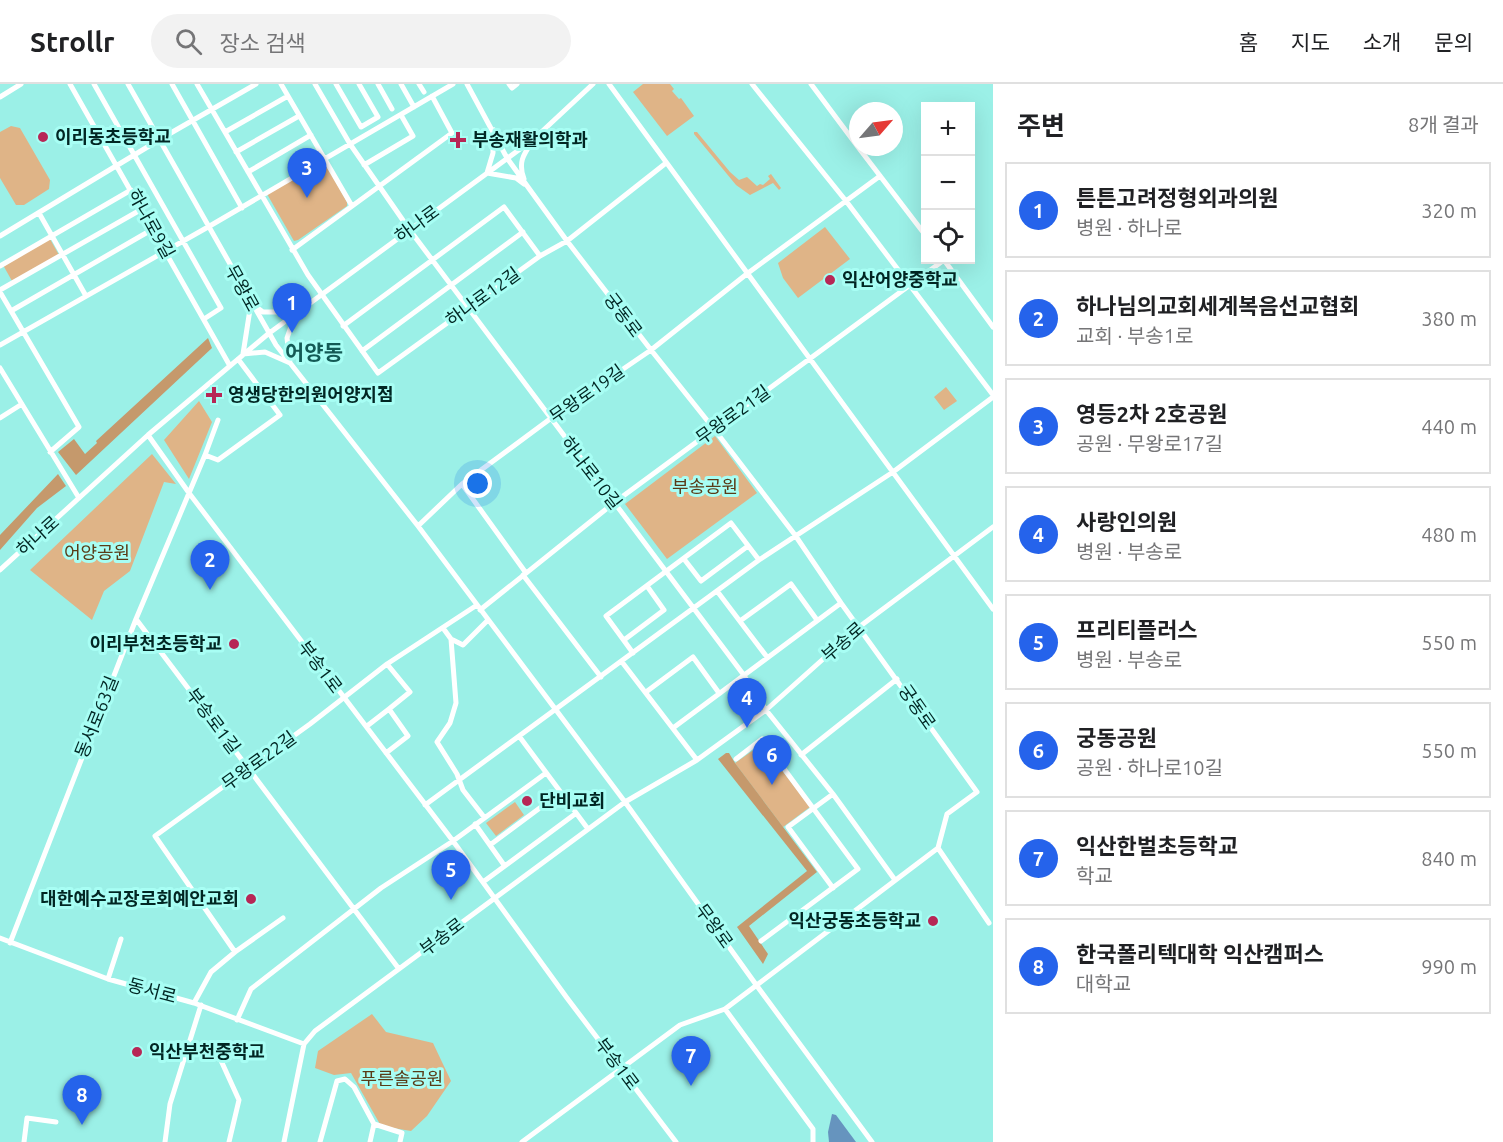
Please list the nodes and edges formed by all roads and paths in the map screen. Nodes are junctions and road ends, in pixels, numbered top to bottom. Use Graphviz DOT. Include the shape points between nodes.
graph roads {
  1 [pos="21,84"];
  2 [pos="70,84"];
  3 [pos="94,84"];
  4 [pos="128,84"];
  5 [pos="172,84"];
  6 [pos="197,84"];
  7 [pos="256,84"];
  8 [pos="281,84"];
  9 [pos="315,84"];
  10 [pos="336,84"];
  11 [pos="359,84"];
  12 [pos="378,84"];
  13 [pos="401,84"];
  14 [pos="419,84"];
  15 [pos="453,84"];
  16 [pos="467,84"];
  17 [pos="509,84"];
  18 [pos="517,84"];
  19 [pos="593,84"];
  20 [pos="609,84"];
  21 [pos="752,84"];
  22 [pos="812,84"];
  23 [pos="423,92"];
  24 [pos="288,96"];
  25 [pos="432,96"];
  26 [pos="0,97"];
  27 [pos="414,107"];
  28 [pos="212,109"];
  29 [pos="392,109"];
  30 [pos="400,115"];
  31 [pos="299,116"];
  32 [pos="192,120"];
  33 [pos="488,123"];
  34 [pos="225,132"];
  35 [pos="311,135"];
  36 [pos="849,135"];
  37 [pos="535,138"];
  38 [pos="160,140"];
  39 [pos="350,144"];
  40 [pos="236,152"];
  41 [pos="134,154"];
  42 [pos="865,156"];
  43 [pos="507,158"];
  44 [pos="324,159"];
  45 [pos="666,163"];
  46 [pos="117,165"];
  47 [pos="364,165"];
  48 [pos="248,172"];
  49 [pos="487,173"];
  50 [pos="880,176"];
  51 [pos="380,186"];
  52 [pos="527,186"];
  53 [pos="131,190"];
  54 [pos="262,196"];
  55 [pos="846,201"];
  56 [pos="352,206"];
  57 [pos="242,207"];
  58 [pos="142,210"];
  59 [pos="39,213"];
  60 [pos="208,227"];
  61 [pos="153,229"];
  62 [pos="409,229"];
  63 [pos="921,229"];
  64 [pos="523,232"];
  65 [pos="51,235"];
  66 [pos="0,236"];
  67 [pos="184,241"];
  68 [pos="567,241"];
  69 [pos="292,250"];
  70 [pos="166,251"];
  71 [pos="63,255"];
  72 [pos="540,256"];
  73 [pos="432,260"];
  74 [pos="938,264"];
  75 [pos="947,264"];
  76 [pos="0,266"];
  77 [pos="748,273"];
  78 [pos="74,275"];
  79 [pos="451,285"];
  80 [pos="909,285"];
  81 [pos="0,291"];
  82 [pos="320,294"];
  83 [pos="86,296"];
  84 [pos="251,303"];
  85 [pos="468,309"];
  86 [pos="11,310"];
  87 [pos="296,312"];
  88 [pos="204,319"];
  89 [pos="343,326"];
  90 [pos="993,327"];
  91 [pos="23,331"];
  92 [pos="268,334"];
  93 [pos="0,345"];
  94 [pos="651,350"];
  95 [pos="362,351"];
  96 [pos="243,354"];
  97 [pos="811,358"];
  98 [pos="238,359"];
  99 [pos="290,363"];
  100 [pos="231,366"];
  101 [pos="0,368"];
  102 [pos="993,396"];
  103 [pos="22,404"];
  104 [pos="0,417"];
  105 [pos="550,419"];
  106 [pos="218,420"];
  107 [pos="714,429"];
  108 [pos="148,435"];
  109 [pos="50,452"];
  110 [pos="205,455"];
  111 [pos="893,472"];
  112 [pos="462,484"];
  113 [pos="189,493"];
  114 [pos="79,498"];
  115 [pos="615,502"];
  116 [pos="418,526"];
  117 [pos="993,527"];
  118 [pos="795,535"];
  119 [pos="748,546"];
  120 [pos="954,556"];
  121 [pos="684,559"];
  122 [pos="759,560"];
  123 [pos="0,570"];
  124 [pos="666,572"];
  125 [pos="524,574"];
  126 [pos="647,586"];
  127 [pos="717,591"];
  128 [pos="841,603"];
  129 [pos="479,608"];
  130 [pos="694,609"];
  131 [pos="993,609"];
  132 [pos="135,619"];
  133 [pos="488,620"];
  134 [pos="817,620"];
  135 [pos="740,621"];
  136 [pos="859,627"];
  137 [pos="443,628"];
  138 [pos="451,639"];
  139 [pos="624,640"];
  140 [pos="633,653"];
  141 [pos="767,657"];
  142 [pos="622,662"];
  143 [pos="387,664"];
  144 [pos="743,675"];
  145 [pos="600,677"];
  146 [pos="897,679"];
  147 [pos="646,692"];
  148 [pos="719,693"];
  149 [pos="343,698"];
  150 [pos="389,709"];
  151 [pos="555,709"];
  152 [pos="766,710"];
  153 [pos="367,726"];
  154 [pos="673,728"];
  155 [pos="519,736"];
  156 [pos="386,753"];
  157 [pos="801,755"];
  158 [pos="736,759"];
  159 [pos="697,760"];
  160 [pos="249,769"];
  161 [pos="546,773"];
  162 [pos="459,780"];
  163 [pos="560,793"];
  164 [pos="833,794"];
  165 [pos="625,802"];
  166 [pos="425,805"];
  167 [pos="813,808"];
  168 [pos="575,814"];
  169 [pos="484,817"];
  170 [pos="475,824"];
  171 [pos="588,829"];
  172 [pos="453,841"];
  173 [pos="490,844"];
  174 [pos="938,848"];
  175 [pos="504,865"];
  176 [pos="895,880"];
  177 [pos="483,882"];
  178 [pos="832,888"];
  179 [pos="495,899"];
  180 [pos="353,910"];
  181 [pos="283,918"];
  182 [pos="989,923"];
  183 [pos="0,938"];
  184 [pos="121,939"];
  185 [pos="761,941"];
  186 [pos="10,943"];
  187 [pos="235,952"];
  188 [pos="399,969"];
  189 [pos="108,979"];
  190 [pos="757,986"];
  191 [pos="194,1002"];
  192 [pos="201,1005"];
  193 [pos="725,1009"];
  194 [pos="237,1020"];
  195 [pos="188,1044"];
  196 [pos="304,1044"];
  197 [pos="621,1070"];
  198 [pos="56,1122"];
  199 [pos="375,1124"];
  200 [pos="24,1142"];
  201 [pos="165,1142"];
  202 [pos="229,1142"];
  203 [pos="284,1142"];
  204 [pos="320,1142"];
  205 [pos="370,1142"];
  206 [pos="400,1142"];
  207 [pos="522,1142"];
  208 [pos="676,1142"];
  209 [pos="813,1142"];
  210 [pos="872,1142"];
  1 -- 26 [label="street"];
  2 -- 46 [label="street, 하나로9길"];
  3 -- 41 [label="street"];
  4 -- 38 [label="street, 무왕로"];
  5 -- 32 [label="street"];
  6 -- 28 [label="street, 하나로12길"];
  7 -- 28 [label="street"];
  8 -- 24 [label="street"];
  9 -- 39 [label="street, 하나로10길"];
  10 -- 11 [label="street" via="361,127 378,117"];
  12 -- 29 [label="street"];
  13 -- 27 [label="street"];
  14 -- 23 [label="street"];
  15 -- 25 [label="street"];
  16 -- 33 [label="street, 궁동로"];
  17 -- 18 [label="street" via="512,88"];
  19 -- 37 [label="street, 하나로"];
  20 -- 45 [label="street"];
  21 -- 55 [label="street"];
  22 -- 36 [label="street"];
  24 -- 31 [label="street"];
  24 -- 34 [label="street"];
  25 -- 27 [label="street"];
  25 -- 51 [label="street" via="452,133"];
  27 -- 30 [label="street"];
  28 -- 32 [label="street"];
  28 -- 34 [label="street, 하나로12길"];
  30 -- 39 [label="street"];
  30 -- 47 [label="street" via="413,136"];
  31 -- 35 [label="street"];
  31 -- 40 [label="street"];
  32 -- 38 [label="street"];
  32 -- 57 [label="street"];
  33 -- 37 [label="street" via="499,135"];
  33 -- 43 [label="street, 궁동로"];
  33 -- 49 [label="street" via="494,139"];
  34 -- 40 [label="street, 하나로12길"];
  35 -- 44 [label="street"];
  35 -- 48 [label="street"];
  37 -- 43 [label="street, 하나로"];
  37 -- 52 [label="street" via="522,156 520,169"];
  38 -- 41 [label="street"];
  38 -- 60 [label="street, 무왕로"];
  39 -- 44 [label="street"];
  39 -- 47 [label="street, 하나로10길"];
  40 -- 48 [label="street, 하나로12길"];
  41 -- 46 [label="street"];
  41 -- 67 [label="street"];
  42 -- 50 [label="street"];
  43 -- 49 [label="street, 하나로"];
  43 -- 52 [label="street, 궁동로"];
  44 -- 54 [label="street"];
  44 -- 56 [label="street"];
  45 -- 68 [label="street, 하나로12길"];
  45 -- 77 [label="street"];
  46 -- 53 [label="street, 하나로9길"];
  46 -- 59 [label="street"];
  47 -- 51 [label="street, 하나로10길"];
  48 -- 54 [label="street, 하나로12길"];
  49 -- 52 [label="street" via="516,178"];
  49 -- 62 [label="street, 하나로"];
  50 -- 55 [label="street, 무왕로19길"];
  50 -- 63 [label="street"];
  51 -- 56 [label="street"];
  51 -- 62 [label="street, 하나로10길"];
  52 -- 68 [label="street, 궁동로"];
  53 -- 58 [label="street, 하나로9길"];
  53 -- 65 [label="street"];
  54 -- 57 [label="street"];
  54 -- 69 [label="street, 하나로12길"];
  55 -- 77 [label="street, 무왕로19길"];
  55 -- 80 [label="street"];
  56 -- 69 [label="street"];
  57 -- 60 [label="street"];
  58 -- 61 [label="street, 하나로9길"];
  58 -- 71 [label="street"];
  59 -- 65 [label="street"];
  59 -- 66 [label="street"];
  60 -- 67 [label="street"];
  60 -- 84 [label="street, 무왕로"];
  61 -- 70 [label="street, 하나로9길"];
  61 -- 78 [label="street"];
  62 -- 73 [label="street, 하나로10길"];
  62 -- 82 [label="street, 하나로"];
  64 -- 72 [label="street"];
  64 -- 73 [label="street" via="504,207"];
  64 -- 79 [label="street"];
  65 -- 71 [label="street"];
  65 -- 76 [label="street"];
  67 -- 70 [label="street"];
  67 -- 88 [label="street" via="221,308"];
  68 -- 72 [label="street, 하나로12길"];
  68 -- 94 [label="street, 궁동로"];
  69 -- 82 [label="street, 하나로12길"];
  70 -- 83 [label="street"];
  70 -- 88 [label="street, 하나로9길"];
  71 -- 78 [label="street"];
  71 -- 81 [label="street"];
  72 -- 85 [label="street, 하나로12길"];
  73 -- 79 [label="street, 하나로10길"];
  73 -- 89 [label="street"];
  74 -- 80 [label="street, 무왕로21길"];
  75 -- 90 [label="street"];
  77 -- 94 [label="street, 무왕로19길"];
  77 -- 97 [label="street"];
  78 -- 83 [label="street"];
  78 -- 86 [label="street"];
  79 -- 85 [label="street, 하나로10길"];
  79 -- 95 [label="street"];
  80 -- 97 [label="street, 무왕로21길"];
  80 -- 102 [label="street"];
  81 -- 86 [label="street"];
  82 -- 87 [label="street, 하나로"];
  82 -- 89 [label="street, 하나로12길"];
  83 -- 91 [label="street"];
  84 -- 87 [label="street" via="263,312"];
  84 -- 92 [label="street, 무왕로"];
  84 -- 96 [label="street"];
  85 -- 95 [label="street, 하나로12길" via="378,374"];
  85 -- 105 [label="street, 하나로10길"];
  86 -- 91 [label="street"];
  87 -- 92 [label="street, 하나로"];
  87 -- 99 [label="street" via="286,338"];
  88 -- 100 [label="street, 하나로9길"];
  89 -- 95 [label="street, 하나로12길"];
  91 -- 93 [label="street"];
  91 -- 109 [label="street" via="79,427"];
  92 -- 96 [label="street, 하나로"];
  92 -- 99 [label="street, 무왕로"];
  94 -- 105 [label="street, 무왕로19길"];
  94 -- 107 [label="street, 궁동로"];
  96 -- 98 [label="street, 하나로"];
  96 -- 99 [label="street" via="265,352"];
  97 -- 107 [label="street, 무왕로21길"];
  97 -- 111 [label="street"];
  98 -- 100 [label="street, 하나로"];
  98 -- 110 [label="street" via="280,415 218,460"];
  99 -- 116 [label="street, 무왕로"];
  100 -- 108 [label="street, 하나로"];
  101 -- 103 [label="street"];
  102 -- 111 [label="street"];
  103 -- 104 [label="street"];
  103 -- 109 [label="street"];
  105 -- 112 [label="street, 무왕로19길"];
  105 -- 115 [label="street, 하나로10길"];
  106 -- 110 [label="street"];
  107 -- 115 [label="street, 무왕로21길"];
  107 -- 118 [label="street, 궁동로"];
  108 -- 113 [label="street, 부송1로"];
  108 -- 114 [label="street, 하나로"];
  109 -- 114 [label="street"];
  110 -- 113 [label="street"];
  111 -- 118 [label="street"];
  111 -- 120 [label="street"];
  112 -- 116 [label="street, 무왕로19길"];
  112 -- 125 [label="street"];
  113 -- 132 [label="street, 동서로63길"];
  113 -- 149 [label="street, 부송1로"];
  114 -- 123 [label="street, 하나로"];
  115 -- 124 [label="street, 하나로10길"];
  115 -- 125 [label="street, 무왕로21길"];
  116 -- 129 [label="street, 무왕로"];
  117 -- 120 [label="street, 부송로"];
  118 -- 122 [label="street"];
  118 -- 128 [label="street, 궁동로"];
  119 -- 121 [label="street" via="701,581"];
  119 -- 121 [label="street" via="731,523"];
  119 -- 122 [label="street"];
  120 -- 131 [label="street"];
  120 -- 136 [label="street, 부송로"];
  121 -- 124 [label="street"];
  122 -- 127 [label="street"];
  124 -- 126 [label="street"];
  124 -- 130 [label="street, 하나로10길"];
  125 -- 129 [label="street, 무왕로21길"];
  125 -- 145 [label="street"];
  126 -- 139 [label="street" via="664,610"];
  126 -- 139 [label="street" via="606,616"];
  127 -- 130 [label="street"];
  127 -- 135 [label="street"];
  128 -- 134 [label="street"];
  128 -- 136 [label="street, 궁동로"];
  129 -- 133 [label="street, 무왕로"];
  129 -- 137 [label="street, 무왕로22길"];
  130 -- 140 [label="street"];
  130 -- 144 [label="street, 하나로10길"];
  132 -- 160 [label="street, 부송로1길"];
  132 -- 186 [label="street, 동서로63길"];
  133 -- 138 [label="street" via="463,645"];
  133 -- 151 [label="street, 무왕로"];
  134 -- 135 [label="street" via="791,584"];
  134 -- 141 [label="street"];
  135 -- 141 [label="street"];
  136 -- 146 [label="street, 궁동로"];
  136 -- 152 [label="street, 부송로"];
  137 -- 138 [label="street"];
  137 -- 143 [label="street, 무왕로22길"];
  138 -- 162 [label="street" via="456,703 450,723 437,742"];
  139 -- 140 [label="street"];
  140 -- 142 [label="street"];
  141 -- 144 [label="street"];
  142 -- 145 [label="street"];
  142 -- 147 [label="street"];
  143 -- 149 [label="street, 무왕로22길"];
  143 -- 150 [label="street" via="410,692"];
  144 -- 148 [label="street"];
  144 -- 152 [label="street, 하나로10길"];
  145 -- 151 [label="street"];
  146 -- 157 [label="street"];
  146 -- 174 [label="street, 궁동로" via="977,792 947,814"];
  147 -- 148 [label="street" via="693,657"];
  147 -- 154 [label="street"];
  148 -- 154 [label="street"];
  149 -- 153 [label="street, 부송1로"];
  149 -- 160 [label="street, 무왕로22길"];
  150 -- 153 [label="street"];
  150 -- 156 [label="street" via="408,736"];
  151 -- 155 [label="street"];
  151 -- 165 [label="street, 무왕로"];
  152 -- 157 [label="street, 하나로10길"];
  152 -- 159 [label="street, 부송로"];
  153 -- 156 [label="street, 부송1로"];
  154 -- 159 [label="street"];
  155 -- 161 [label="street"];
  155 -- 162 [label="street"];
  156 -- 166 [label="street, 부송1로"];
  157 -- 164 [label="street, 하나로10길"];
  158 -- 167 [label="street" via="762,740"];
  159 -- 165 [label="street, 부송로"];
  160 -- 180 [label="street, 부송로1길"];
  160 -- 187 [label="street, 무왕로22길" via="155,836"];
  161 -- 163 [label="street"];
  161 -- 169 [label="street"];
  162 -- 166 [label="street"];
  162 -- 169 [label="street"];
  163 -- 168 [label="street"];
  163 -- 173 [label="street"];
  164 -- 167 [label="street"];
  164 -- 176 [label="street, 하나로10길"];
  165 -- 171 [label="street, 부송로"];
  165 -- 190 [label="street, 무왕로"];
  166 -- 172 [label="street, 부송1로"];
  167 -- 178 [label="street" via="788,827"];
  167 -- 178 [label="street" via="858,869"];
  168 -- 171 [label="street"];
  168 -- 175 [label="street"];
  169 -- 170 [label="street"];
  170 -- 172 [label="street"];
  170 -- 173 [label="street"];
  171 -- 179 [label="street, 부송로"];
  172 -- 177 [label="street, 부송1로"];
  172 -- 180 [label="street"];
  173 -- 175 [label="street"];
  174 -- 176 [label="street"];
  174 -- 182 [label="street"];
  175 -- 177 [label="street"];
  176 -- 190 [label="street"];
  177 -- 179 [label="street, 부송1로"];
  178 -- 185 [label="street"];
  179 -- 188 [label="street, 부송로"];
  179 -- 197 [label="street, 부송1로"];
  180 -- 188 [label="street, 부송로1길"];
  180 -- 194 [label="street" via="250,989"];
  181 -- 187 [label="street"];
  183 -- 186 [label="street, 동서로"];
  184 -- 189 [label="street"];
  186 -- 189 [label="street, 동서로"];
  187 -- 191 [label="street" via="211,972"];
  188 -- 196 [label="street, 부송로" via="315,1031"];
  189 -- 191 [label="street, 동서로"];
  190 -- 193 [label="street"];
  190 -- 210 [label="street, 무왕로"];
  191 -- 192 [label="street, 동서로"];
  192 -- 194 [label="street, 동서로"];
  192 -- 195 [label="street"];
  193 -- 197 [label="street" via="680,1025"];
  193 -- 209 [label="street" via="813,1129"];
  194 -- 196 [label="street, 동서로"];
  195 -- 201 [label="street" via="170,1104"];
  195 -- 202 [label="street" via="218,1054 239,1100"];
  196 -- 203 [label="street"];
  197 -- 207 [label="street"];
  197 -- 208 [label="street, 부송1로"];
  198 -- 200 [label="street" via="27,1118"];
  199 -- 204 [label="street" via="354,1087 345,1079 337,1081"];
  199 -- 205 [label="street"];
  199 -- 206 [label="street" via="402,1133"];
}
